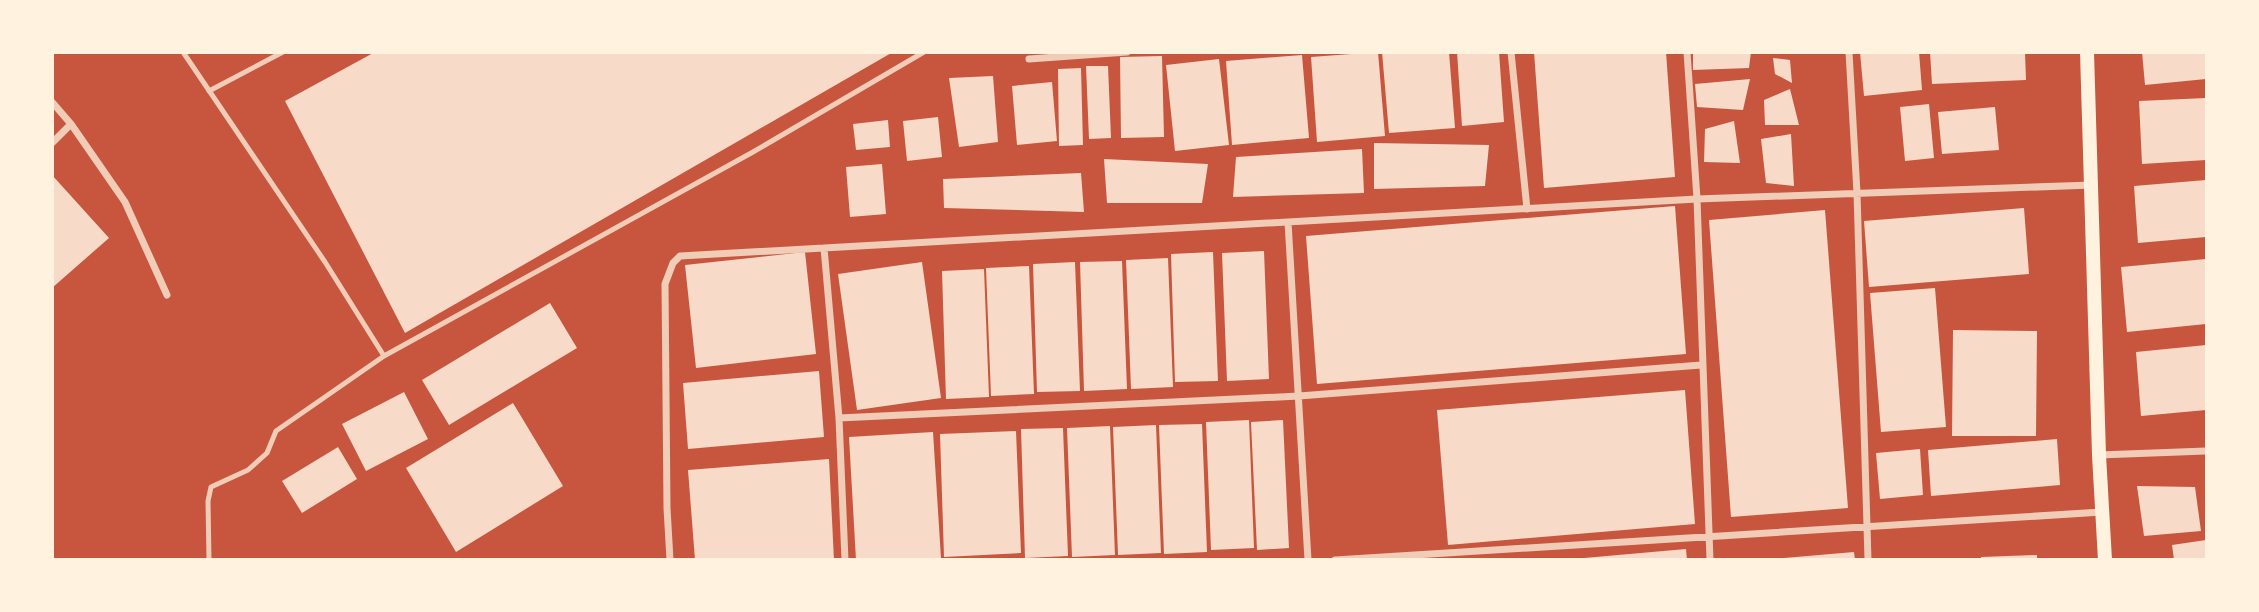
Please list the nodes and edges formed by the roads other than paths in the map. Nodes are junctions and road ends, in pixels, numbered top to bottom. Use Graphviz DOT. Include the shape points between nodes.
graph roads {
  1 [pos="183,52"];
  2 [pos="283,52"];
  3 [pos="924,52"];
  4 [pos="1127,52"];
  5 [pos="1511,52"];
  6 [pos="1687,52"];
  7 [pos="1849,52"];
  8 [pos="2087,52"];
  9 [pos="1029,59"];
  10 [pos="209,91"];
  11 [pos="54,107"];
  12 [pos="71,124"];
  13 [pos="52,143"];
  14 [pos="2092,185"];
  15 [pos="1857,193"];
  16 [pos="1696,199"];
  17 [pos="1527,209"];
  18 [pos="1288,222"];
  19 [pos="824,248"];
  20 [pos="167,295"];
  21 [pos="384,356"];
  22 [pos="1701,365"];
  23 [pos="1299,396"];
  24 [pos="839,418"];
  25 [pos="2207,451"];
  26 [pos="2099,455"];
  27 [pos="2102,512"];
  28 [pos="1865,526"];
  29 [pos="1709,535"];
  30 [pos="209,559"];
  31 [pos="670,559"];
  32 [pos="845,559"];
  33 [pos="1308,559"];
  34 [pos="1335,559"];
  35 [pos="1710,559"];
  36 [pos="1868,559"];
  37 [pos="2105,559"];
  1 -- 10 [label="lane"];
  2 -- 10 [label="lane"];
  3 -- 21 [label="lane"];
  4 -- 9 [label="street"];
  5 -- 17 [label="street"];
  6 -- 16 [label="street"];
  7 -- 15 [label="street"];
  8 -- 14 [label="main road"];
  10 -- 21 [label="lane"];
  11 -- 12 [label="street"];
  12 -- 13 [label="street"];
  12 -- 20 [label="street" via="125,202"];
  14 -- 15 [label="street"];
  14 -- 26 [label="main road"];
  15 -- 16 [label="street"];
  15 -- 28 [label="street"];
  16 -- 17 [label="street"];
  16 -- 22 [label="street"];
  17 -- 18 [label="street"];
  18 -- 19 [label="street"];
  18 -- 23 [label="street"];
  19 -- 24 [label="street"];
  19 -- 31 [label="street" via="680,256 673,262 666,284"];
  21 -- 30 [label="lane" via="276,430 267,453 248,470 211,487"];
  22 -- 23 [label="street"];
  22 -- 29 [label="street"];
  23 -- 24 [label="street"];
  23 -- 33 [label="street"];
  24 -- 32 [label="street"];
  25 -- 26 [label="street"];
  26 -- 27 [label="main road"];
  27 -- 28 [label="street"];
  27 -- 37 [label="main road"];
  28 -- 29 [label="street"];
  28 -- 36 [label="street"];
  29 -- 34 [label="street"];
  29 -- 35 [label="street"];
}
